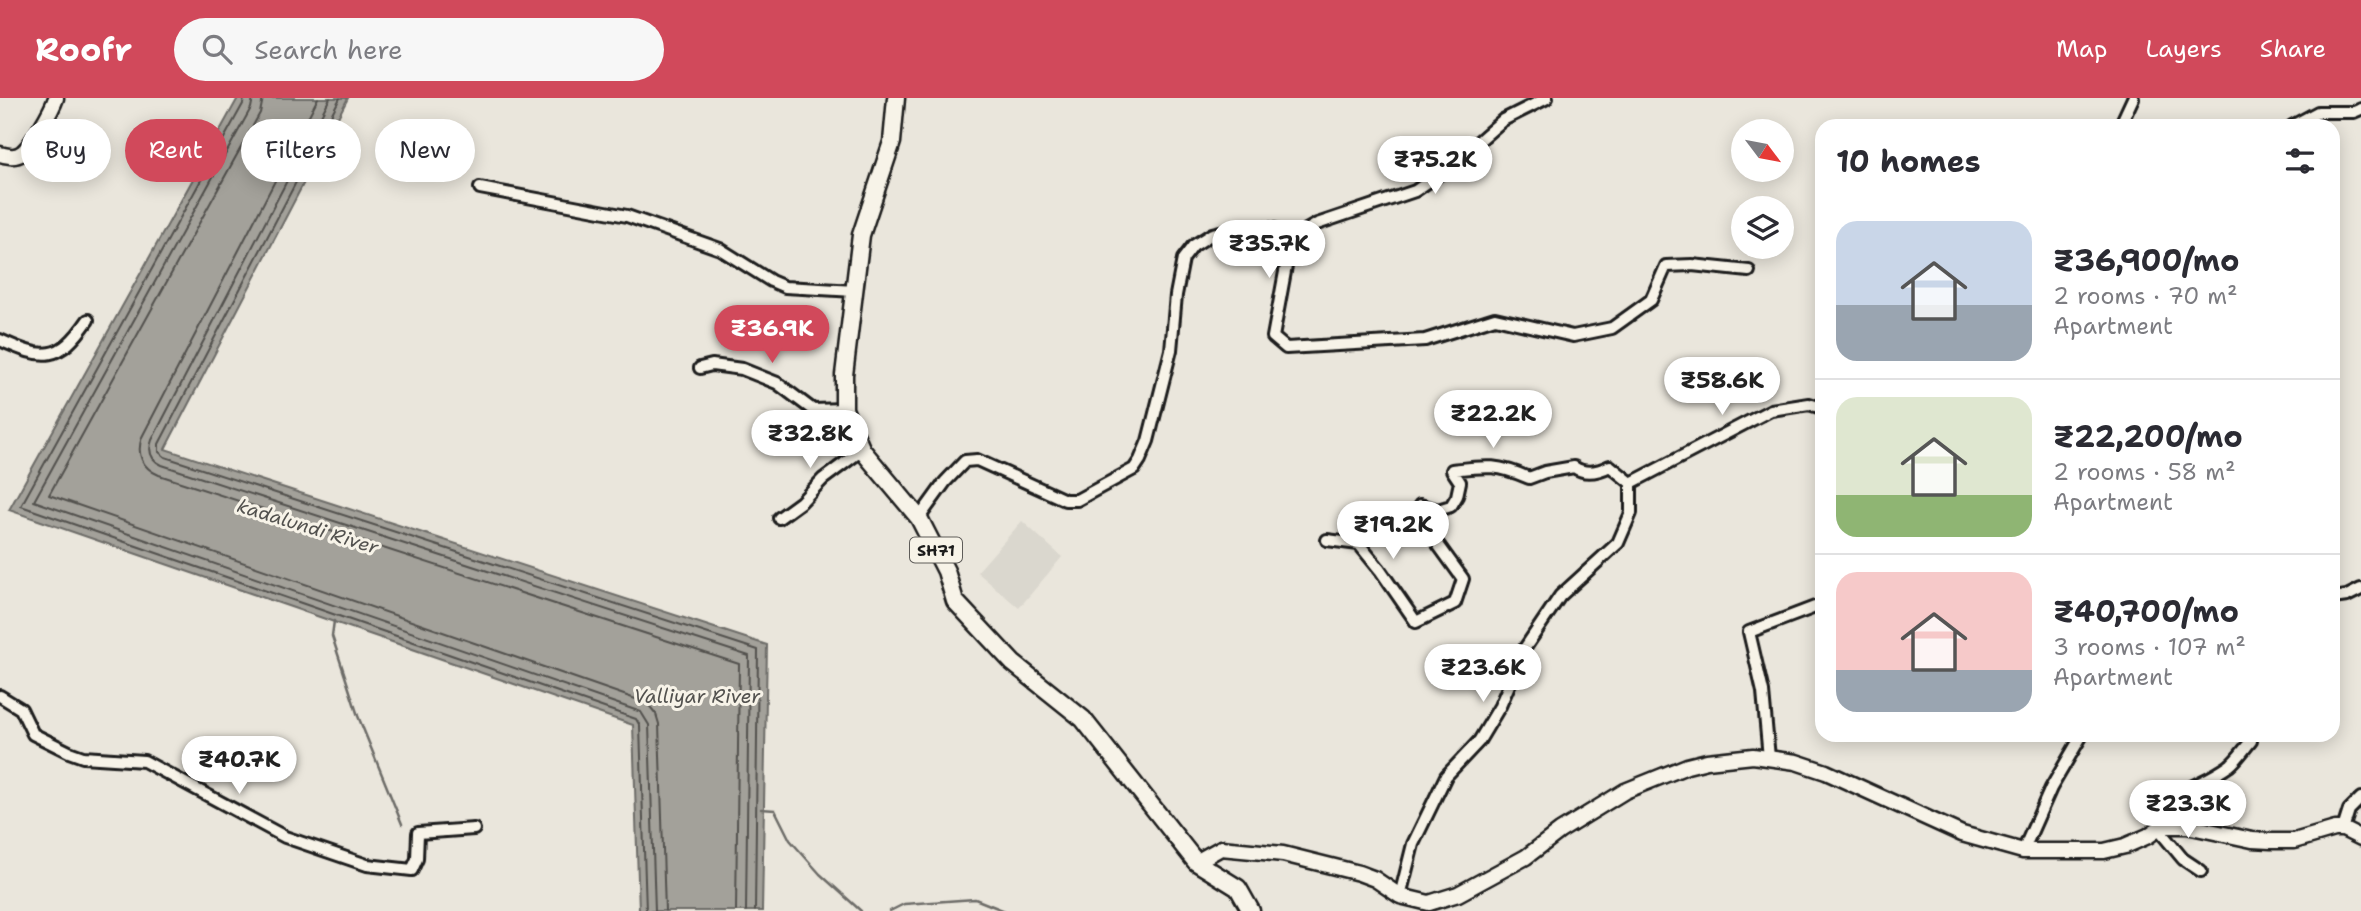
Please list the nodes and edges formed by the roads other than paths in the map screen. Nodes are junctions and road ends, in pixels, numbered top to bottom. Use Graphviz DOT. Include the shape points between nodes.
graph roads {
  1 [pos="56,98"];
  2 [pos="896,98"];
  3 [pos="1547,98"];
  4 [pos="2133,98"];
  5 [pos="2361,109"];
  6 [pos="2123,119"];
  7 [pos="2305,119"];
  8 [pos="0,154"];
  9 [pos="480,188"];
  10 [pos="1291,239"];
  11 [pos="1749,271"];
  12 [pos="855,291"];
  13 [pos="88,320"];
  14 [pos="0,340"];
  15 [pos="700,368"];
  16 [pos="1815,406"];
  17 [pos="844,409"];
  18 [pos="862,450"];
  19 [pos="1631,483"];
  20 [pos="779,518"];
  21 [pos="919,518"];
  22 [pos="1326,540"];
  23 [pos="2361,589"];
  24 [pos="2340,597"];
  25 [pos="1815,607"];
  26 [pos="0,696"];
  27 [pos="2078,742"];
  28 [pos="2250,742"];
  29 [pos="1769,758"];
  30 [pos="2361,798"];
  31 [pos="2160,828"];
  32 [pos="474,829"];
  33 [pos="2343,829"];
  34 [pos="2361,838"];
  35 [pos="2023,850"];
  36 [pos="1196,862"];
  37 [pos="2200,871"];
  38 [pos="1400,896"];
  39 [pos="1251,911"];
  1 -- 8 [label="main road" via="51,113 22,153"];
  2 -- 12 [label="main road, SH71" via="892,142 861,235"];
  3 -- 10 [label="street" via="1503,120 1415,191 1317,224"];
  4 -- 6 [label="street"];
  5 -- 7 [label="street" via="2318,112"];
  9 -- 12 [label="street" via="627,216 720,249 785,287"];
  10 -- 11 [label="street" via="1273,337 1286,348 1424,340 1495,318 1573,336 1612,328 1639,310 1651,300 1666,266"];
  10 -- 21 [label="street" via="1274,229 1245,226 1212,233 1182,259 1171,351 1148,442 1134,469 1077,500 1065,500 989,464 965,461"];
  12 -- 17 [label="main road, SH71"];
  13 -- 14 [label="street" via="61,350 43,355"];
  15 -- 17 [label="street" via="742,369 777,383 813,410"];
  16 -- 19 [label="street" via="1771,410"];
  17 -- 18 [label="main road, SH71"];
  18 -- 20 [label="street"];
  18 -- 21 [label="main road, SH71"];
  19 -- 22 [label="street" via="1610,466 1600,472 1581,472 1574,467 1529,478 1492,466 1452,470 1460,482 1451,506 1438,510 1420,505 1416,513 1463,579 1455,603 1416,622 1359,544"];
  19 -- 38 [label="street" via="1631,513 1618,543 1560,596 1525,648 1479,741 1446,776 1413,844"];
  21 -- 36 [label="main road, SH71" via="946,571 955,601 1013,663 1083,719"];
  23 -- 24 [label="street"];
  25 -- 29 [label="street" via="1749,632 1760,678"];
  26 -- 32 [label="street" via="21,709 33,734 45,741 83,757 144,761 285,837 367,864 412,870 418,833"];
  27 -- 35 [label="street"];
  28 -- 31 [label="street" via="2231,765 2182,792"];
  29 -- 35 [label="main road" via="1826,772 1962,834"];
  29 -- 38 [label="main road" via="1735,757 1688,766 1625,791 1526,857 1458,894 1429,903"];
  30 -- 33 [label="street" via="2349,810"];
  31 -- 33 [label="main road" via="2187,826 2271,841 2294,841"];
  31 -- 35 [label="main road" via="2104,852"];
  31 -- 37 [label="street" via="2183,859"];
  33 -- 34 [label="main road"];
  36 -- 38 [label="main road" via="1221,848 1275,852 1375,879"];
  36 -- 39 [label="main road, SH71" via="1238,888"];
}
